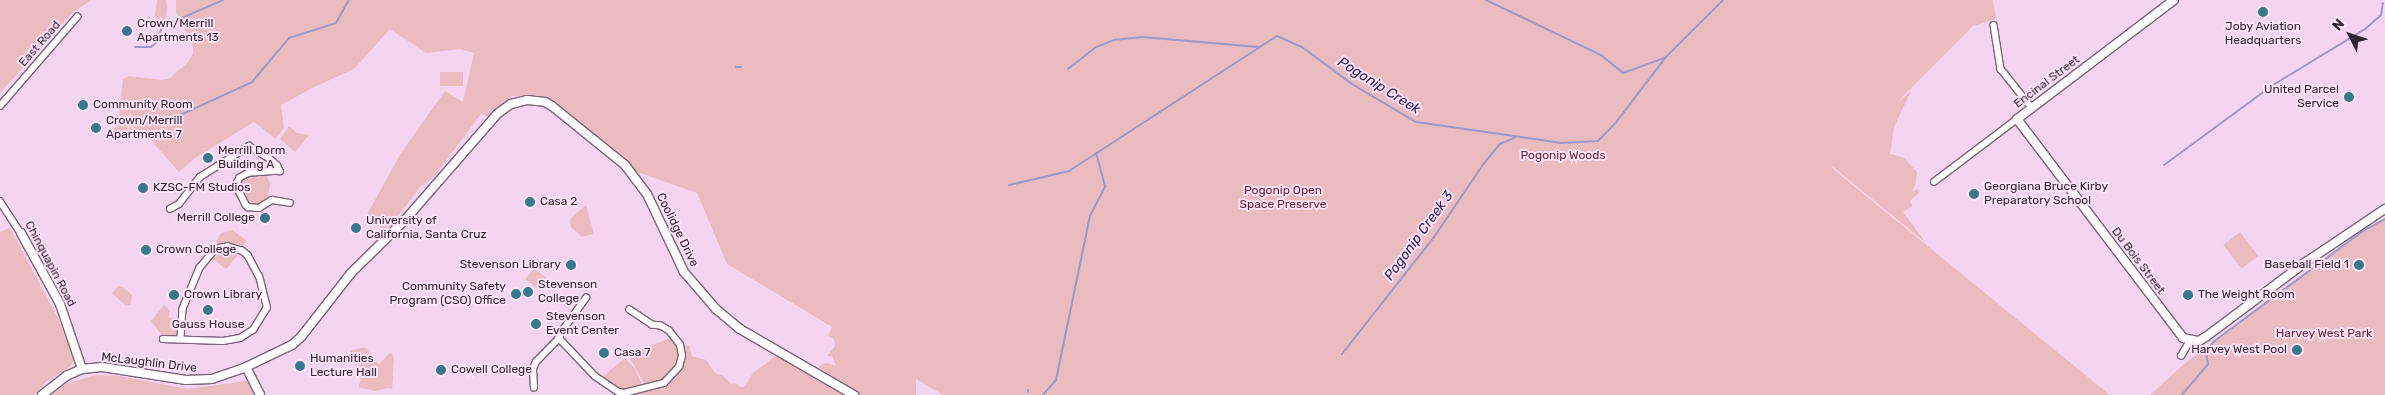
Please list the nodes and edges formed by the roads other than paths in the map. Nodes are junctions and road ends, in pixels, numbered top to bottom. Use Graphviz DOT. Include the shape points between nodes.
graph roads {
  1 [pos="2174,0"];
  2 [pos="77,17"];
  3 [pos="1994,25"];
  4 [pos="536,100"];
  5 [pos="0,106"];
  6 [pos="2032,108"];
  7 [pos="2017,119"];
  8 [pos="1934,182"];
  9 [pos="0,201"];
  10 [pos="290,203"];
  11 [pos="170,209"];
  12 [pos="2385,209"];
  13 [pos="22,233"];
  14 [pos="586,298"];
  15 [pos="630,310"];
  16 [pos="559,338"];
  17 [pos="163,339"];
  18 [pos="181,339"];
  19 [pos="2190,341"];
  20 [pos="2181,356"];
  21 [pos="246,368"];
  22 [pos="82,369"];
  23 [pos="534,388"];
  24 [pos="42,395"];
  25 [pos="260,395"];
  26 [pos="854,395"];
  1 -- 6 [label="street, Encinal Street"];
  2 -- 5 [label="street, East Road"];
  3 -- 6 [label="street" via="2000,69"];
  4 -- 21 [label="street, McLaughlin Drive" via="518,101 504,108 405,220 341,284 301,337 284,350"];
  4 -- 26 [label="street, Coolidge Drive" via="559,111 625,164 647,194 684,272 716,310 740,329"];
  6 -- 7 [label="street, Encinal Street"];
  7 -- 8 [label="street, Encinal Street"];
  7 -- 19 [label="street, Du Bois Street" via="2178,332"];
  9 -- 13 [label="street, Chinquapin Road"];
  10 -- 11 [label="street" via="272,200 259,208 248,208 238,189 238,180 244,175 280,172 277,165 253,146 246,147 200,177 179,204"];
  12 -- 19 [label="street" via="2306,262 2207,336 2199,341"];
  13 -- 22 [label="street, Chinquapin Road" via="60,304"];
  14 -- 16 [label="street"];
  15 -- 16 [label="street" via="652,325 669,331 680,345 679,367 664,383 619,392 595,376"];
  16 -- 23 [label="street" via="533,366"];
  17 -- 18 [label="street"];
  18 -- 18 [label="street" via="183,309 200,268 216,250 228,247 242,251 260,277 266,302 267,308 257,325 240,338 222,342"];
  19 -- 20 [label="street"];
  21 -- 22 [label="street, McLaughlin Drive" via="195,381 114,368"];
  21 -- 25 [label="street"];
  22 -- 24 [label="street, McLaughlin Drive" via="56,382"];
}
